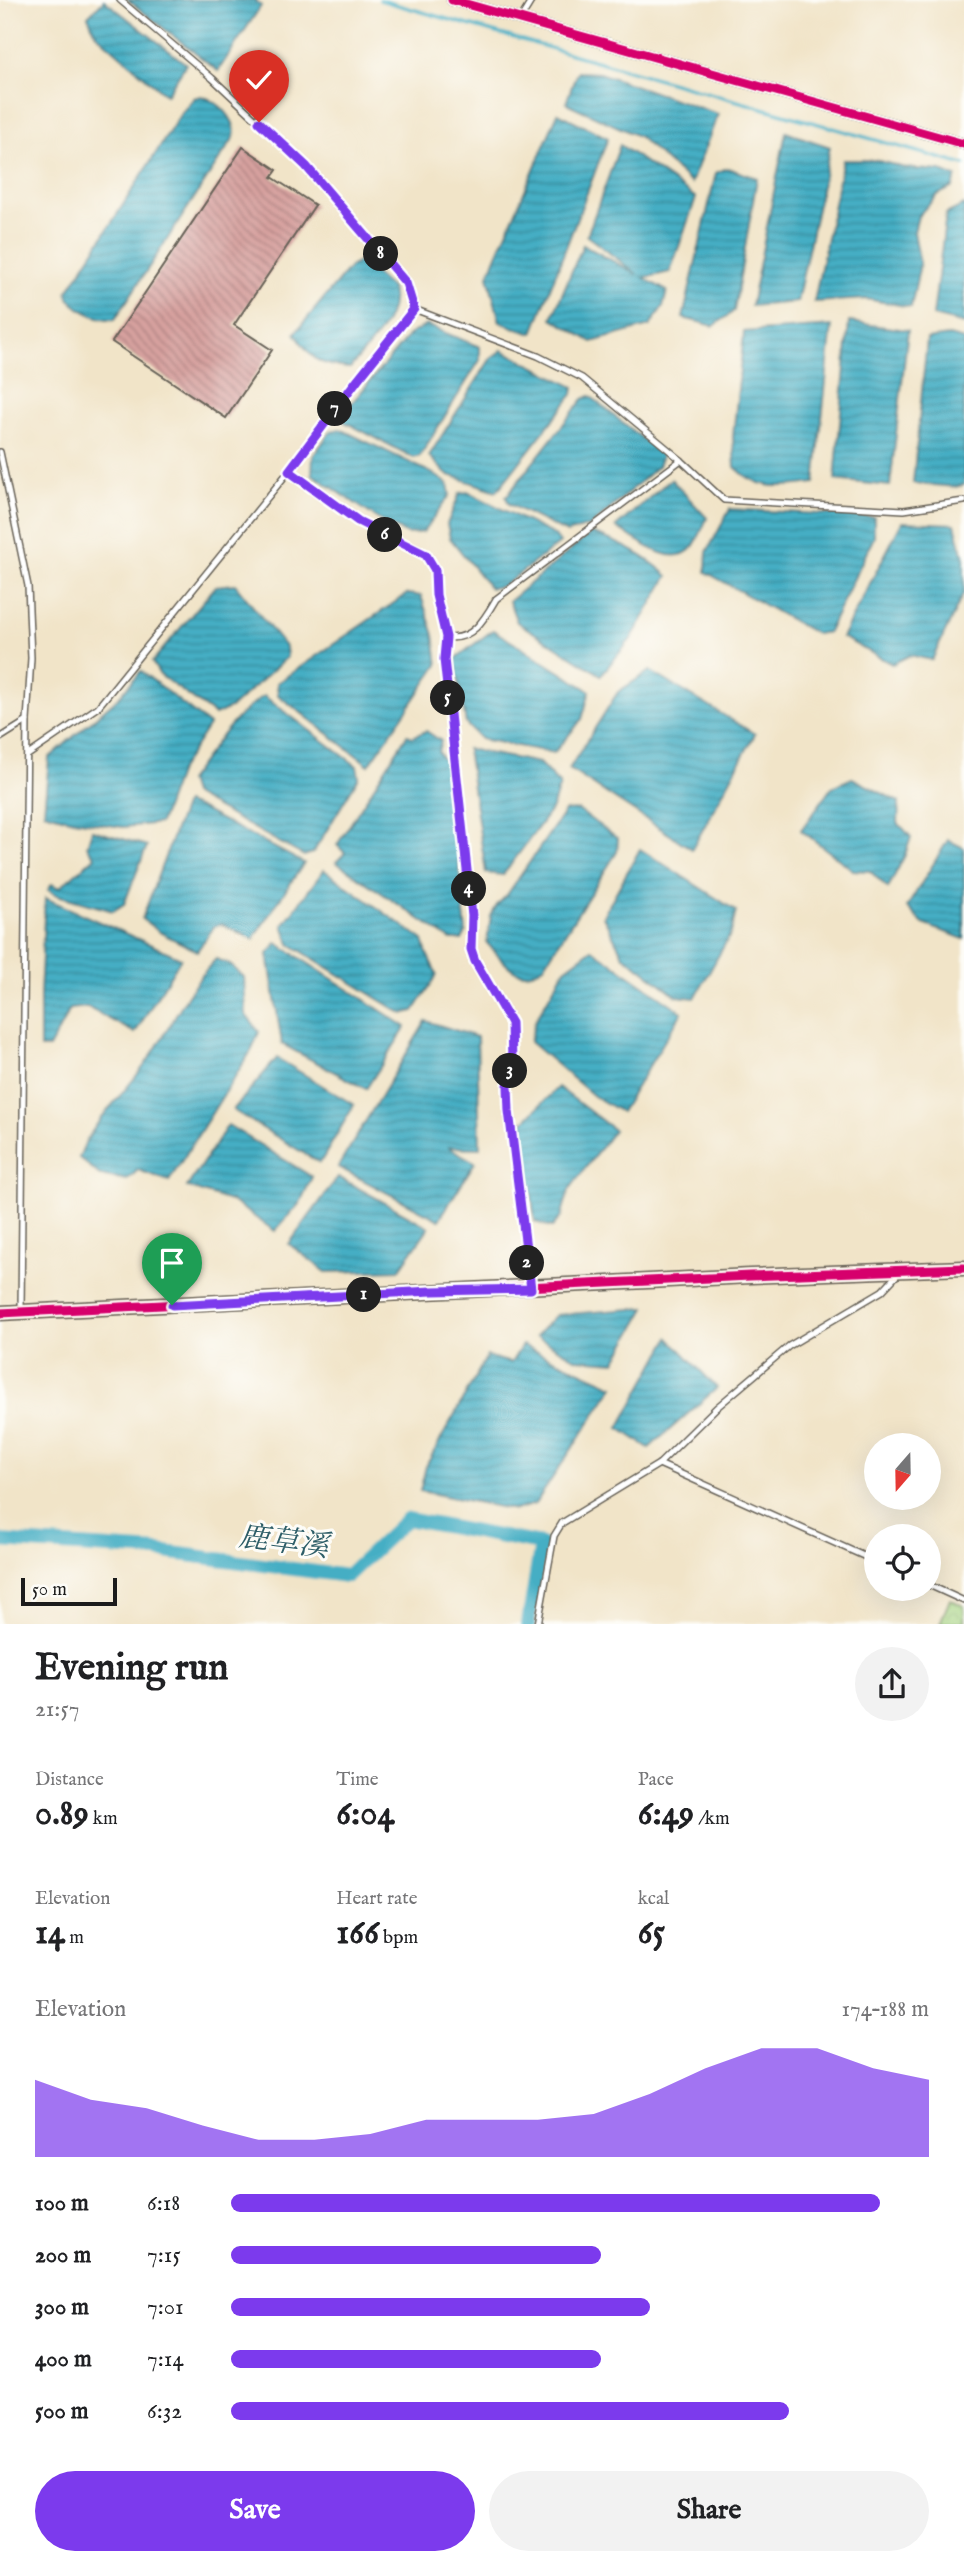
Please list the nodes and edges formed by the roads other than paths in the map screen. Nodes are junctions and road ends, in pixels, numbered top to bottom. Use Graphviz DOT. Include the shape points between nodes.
graph roads {
  1 [pos="121,0"];
  2 [pos="452,0"];
  3 [pos="532,0"];
  4 [pos="520,20"];
  5 [pos="964,144"];
  6 [pos="414,309"];
  7 [pos="0,452"];
  8 [pos="681,460"];
  9 [pos="2,470"];
  10 [pos="289,471"];
  11 [pos="964,501"];
  12 [pos="446,637"];
  13 [pos="27,721"];
  14 [pos="0,738"];
  15 [pos="28,755"];
  16 [pos="964,1268"];
  17 [pos="902,1269"];
  18 [pos="531,1289"];
  19 [pos="0,1313"];
  20 [pos="21,1313"];
  21 [pos="659,1464"];
  22 [pos="864,1556"];
  23 [pos="941,1590"];
  24 [pos="964,1601"];
  25 [pos="538,1623"];
  1 -- 6 [label="lane" via="306,166 406,283"];
  2 -- 4 [label="street"];
  3 -- 4 [label="lane"];
  4 -- 5 [label="street"];
  6 -- 8 [label="lane" via="538,356 582,378"];
  6 -- 10 [label="lane"];
  7 -- 9 [label="lane"];
  8 -- 11 [label="lane" via="724,500 904,510"];
  8 -- 12 [label="lane" via="496,599 482,622 464,637"];
  9 -- 13 [label="lane" via="28,586"];
  10 -- 12 [label="lane" via="358,521 426,555 435,570"];
  10 -- 15 [label="lane" via="98,707"];
  12 -- 18 [label="lane" via="444,659 472,916 471,949 511,1023 509,1111"];
  13 -- 14 [label="lane"];
  13 -- 15 [label="lane"];
  15 -- 20 [label="lane"];
  16 -- 17 [label="street"];
  17 -- 18 [label="street"];
  17 -- 21 [label="lane" via="883,1291 789,1346"];
  18 -- 20 [label="street"];
  19 -- 20 [label="street"];
  21 -- 22 [label="lane"];
  21 -- 25 [label="lane" via="562,1522 554,1536"];
  23 -- 24 [label="lane"];
}
